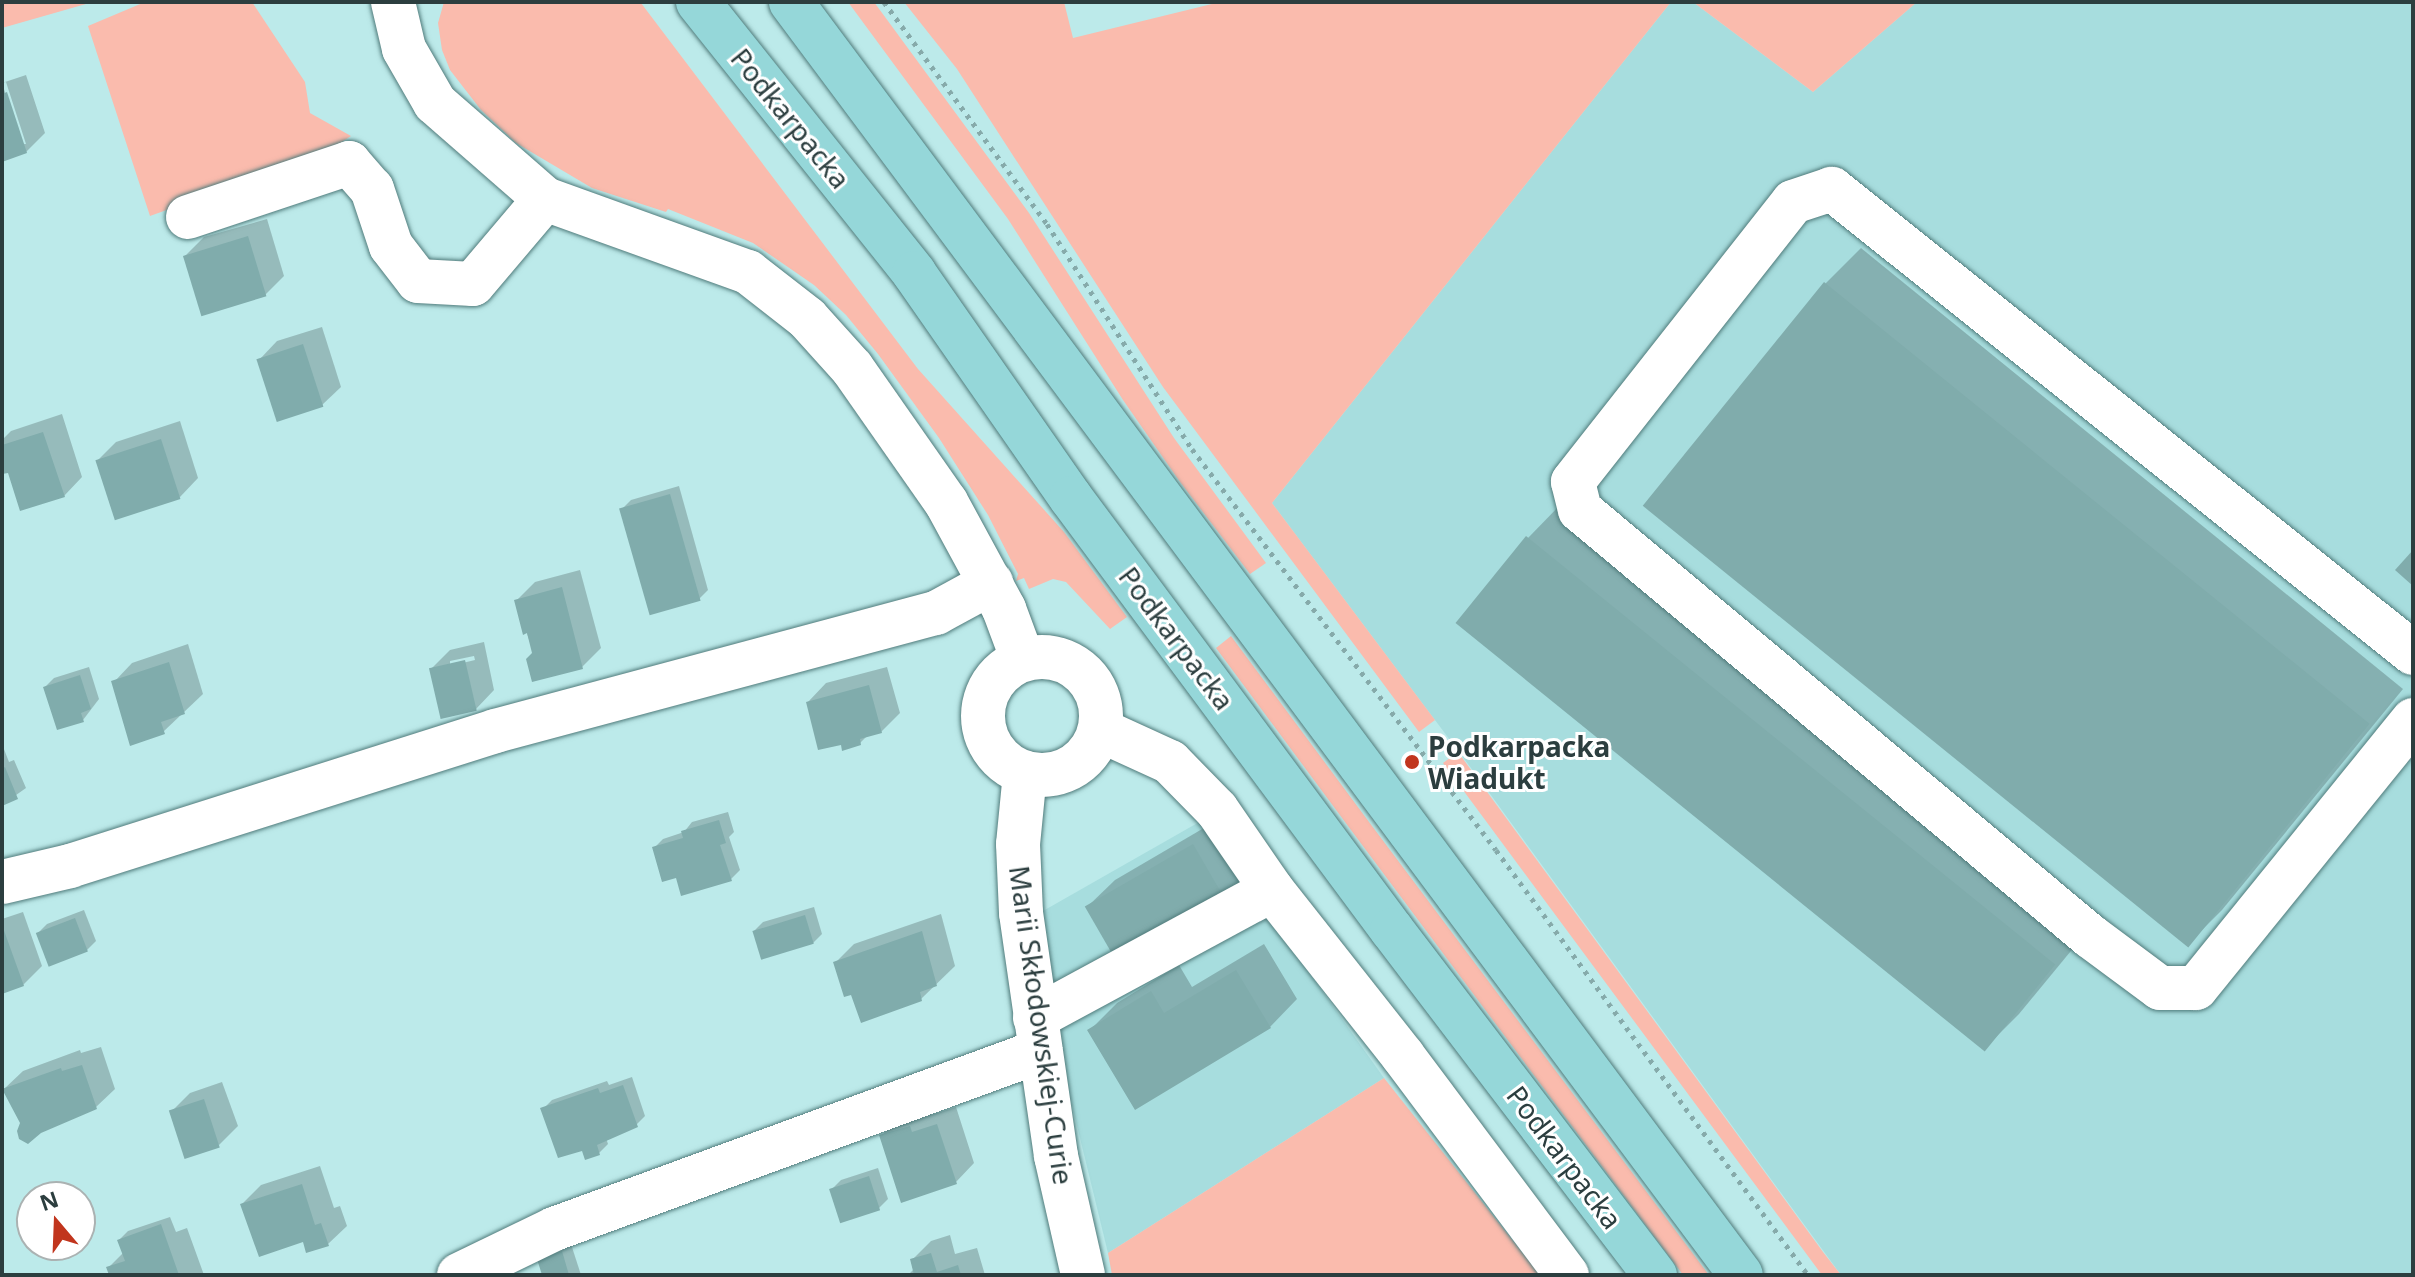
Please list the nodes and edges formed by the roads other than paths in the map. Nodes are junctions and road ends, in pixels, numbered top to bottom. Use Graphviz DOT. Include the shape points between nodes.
graph roads {
  1 [pos="393,2"];
  2 [pos="698,2"];
  3 [pos="795,5"];
  4 [pos="545,199"];
  5 [pos="188,217"];
  6 [pos="991,583"];
  7 [pos="2413,653"];
  8 [pos="1023,660"];
  9 [pos="2413,720"];
  10 [pos="1100,730"];
  11 [pos="1025,773"];
  12 [pos="2,882"];
  13 [pos="1272,890"];
  14 [pos="1038,1034"];
  15 [pos="459,1275"];
  16 [pos="1083,1275"];
  17 [pos="1567,1275"];
  18 [pos="1655,1275"];
  19 [pos="1741,1275"];
  1 -- 4 [label="street" via="404,49 435,103"];
  2 -- 18 [label="main road, Podkarpacka" via="914,273 1071,498"];
  3 -- 19 [label="main road"];
  4 -- 5 [label="street" via="473,284 418,281 391,246 372,189 349,163"];
  4 -- 6 [label="street" via="748,272 807,318 893,424 946,502"];
  6 -- 8 [label="street"];
  6 -- 12 [label="street" via="936,613 495,731 70,866"];
  7 -- 9 [label="street" via="1832,189 1793,202 1573,482 1580,510 2090,936 2160,988 2196,988"];
  8 -- 10 [label="street" via="1059,659 1088,679 1101,712"];
  8 -- 11 [label="street" via="993,682 982,717 994,752"];
  10 -- 11 [label="street" via="1092,748 1071,767 1044,776"];
  10 -- 13 [label="street" via="1170,762 1217,810"];
  11 -- 14 [label="street, Marii Skłodowskiej-Curie" via="1018,844 1021,913"];
  13 -- 14 [label="street"];
  13 -- 17 [label="street"];
  14 -- 15 [label="street" via="554,1229"];
  14 -- 16 [label="street, Marii Skłodowskiej-Curie" via="1056,1156"];
}
